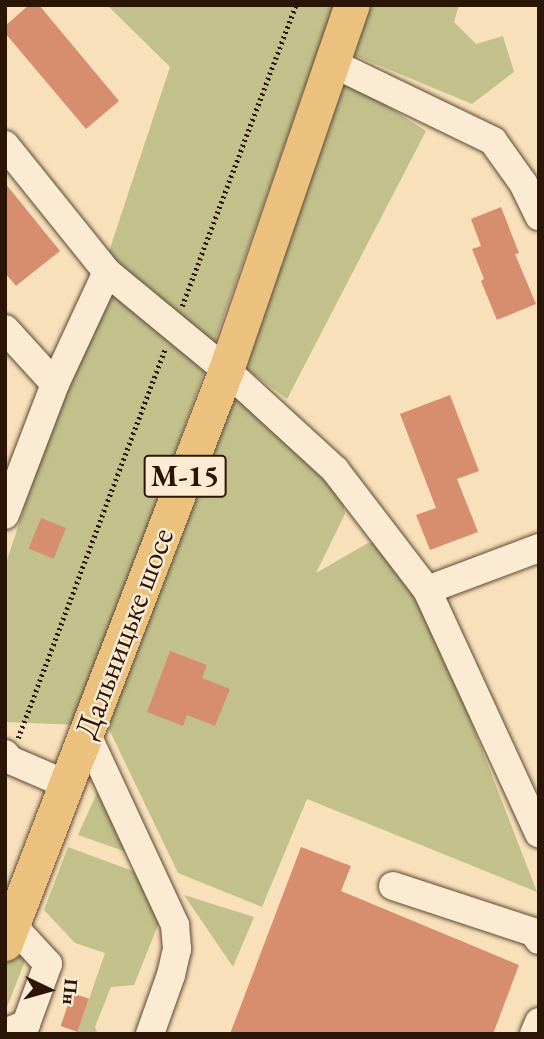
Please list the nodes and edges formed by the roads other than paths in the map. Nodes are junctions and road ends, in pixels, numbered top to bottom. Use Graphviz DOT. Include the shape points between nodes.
graph roads {
  1 [pos="352,5"];
  2 [pos="332,62"];
  3 [pos="5,145"];
  4 [pos="539,216"];
  5 [pos="107,272"];
  6 [pos="5,329"];
  7 [pos="226,370"];
  8 [pos="55,384"];
  9 [pos="5,515"];
  10 [pos="539,548"];
  11 [pos="427,590"];
  12 [pos="86,733"];
  13 [pos="7,758"];
  14 [pos="66,784"];
  15 [pos="539,834"];
  16 [pos="393,886"];
  17 [pos="9,934"];
  18 [pos="539,940"];
  19 [pos="539,1022"];
  20 [pos="5,1033"];
  21 [pos="150,1034"];
  22 [pos="534,1034"];
  1 -- 2 [label="main road, Дальницьке шосе / М-15"];
  2 -- 4 [label="street" via="493,141 523,183"];
  2 -- 7 [label="main road, Дальницьке шосе / М-15"];
  3 -- 5 [label="street"];
  5 -- 7 [label="street"];
  5 -- 8 [label="street"];
  6 -- 8 [label="street"];
  7 -- 11 [label="street" via="335,470"];
  7 -- 12 [label="main road, Дальницьке шосе / М-15"];
  8 -- 9 [label="street"];
  10 -- 11 [label="street"];
  11 -- 15 [label="street"];
  12 -- 14 [label="main road, Дальницьке шосе / М-15"];
  12 -- 21 [label="street" via="175,925 177,950"];
  13 -- 14 [label="street"];
  14 -- 17 [label="main road, Дальницьке шосе / М-15"];
  16 -- 18 [label="street" via="533,932"];
  17 -- 20 [label="street" via="48,964 26,1024"];
  19 -- 22 [label="street"];
}
